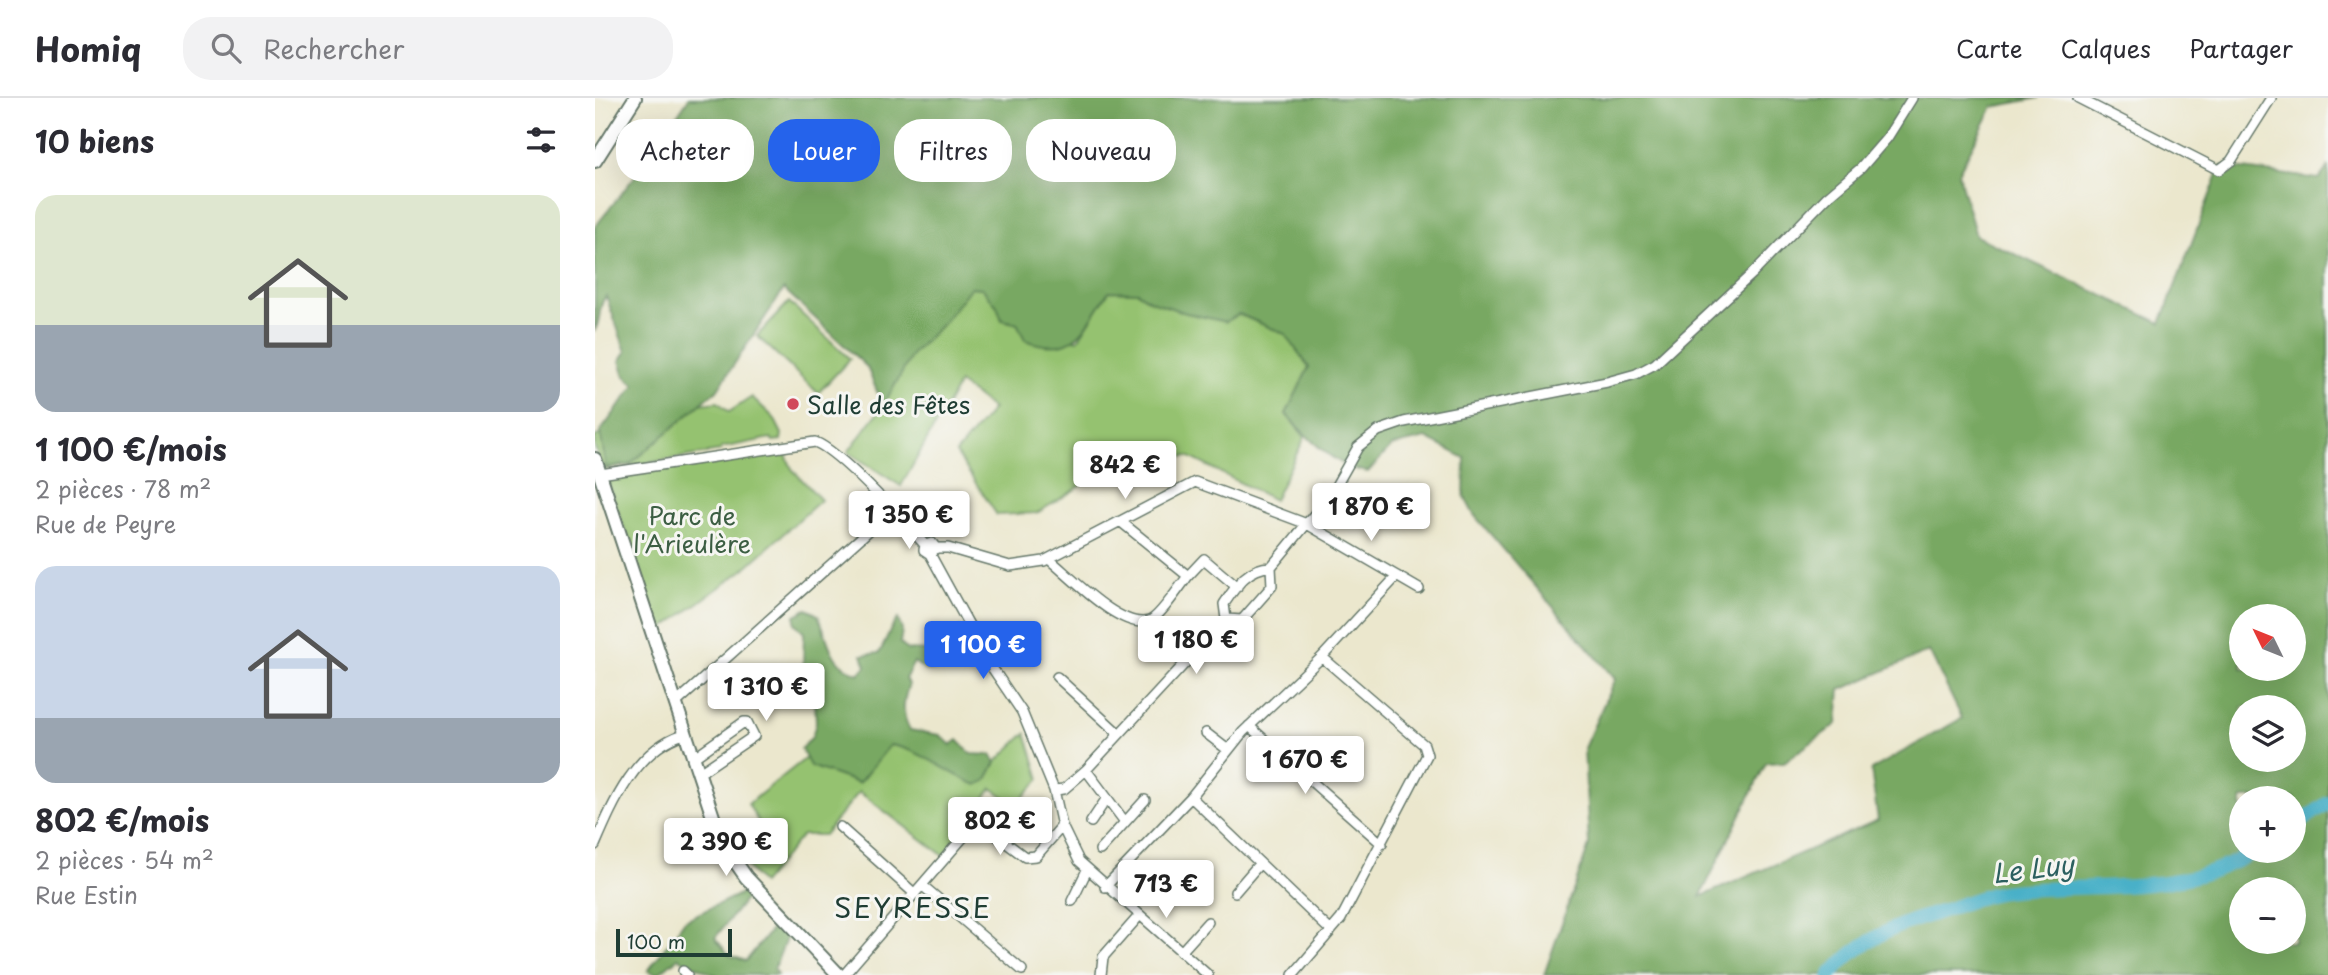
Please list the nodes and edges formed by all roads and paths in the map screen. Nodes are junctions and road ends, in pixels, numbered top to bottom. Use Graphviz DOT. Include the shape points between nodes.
graph roads {
  1 [pos="635,98"];
  2 [pos="1912,98"];
  3 [pos="2078,98"];
  4 [pos="2271,98"];
  5 [pos="595,161"];
  6 [pos="595,459"];
  7 [pos="600,474"];
  8 [pos="893,509"];
  9 [pos="1120,521"];
  10 [pos="1307,524"];
  11 [pos="933,551"];
  12 [pos="1050,560"];
  13 [pos="1271,567"];
  14 [pos="1188,576"];
  15 [pos="1397,576"];
  16 [pos="1237,587"];
  17 [pos="1419,589"];
  18 [pos="1227,619"];
  19 [pos="1322,657"];
  20 [pos="1057,677"];
  21 [pos="675,704"];
  22 [pos="1249,726"];
  23 [pos="1206,733"];
  24 [pos="684,734"];
  25 [pos="1119,734"];
  26 [pos="1228,750"];
  27 [pos="693,758"];
  28 [pos="1086,770"];
  29 [pos="698,774"];
  30 [pos="1054,790"];
  31 [pos="1191,797"];
  32 [pos="1107,798"];
  33 [pos="1145,800"];
  34 [pos="1091,822"];
  35 [pos="1125,822"];
  36 [pos="840,827"];
  37 [pos="1062,827"];
  38 [pos="1382,844"];
  39 [pos="595,845"];
  40 [pos="1100,850"];
  41 [pos="1260,863"];
  42 [pos="1087,870"];
  43 [pos="923,886"];
  44 [pos="1105,887"];
  45 [pos="1235,892"];
  46 [pos="915,894"];
  47 [pos="1072,901"];
  48 [pos="1139,916"];
  49 [pos="1208,922"];
  50 [pos="1331,931"];
  51 [pos="1181,952"];
  52 [pos="1022,970"];
  53 [pos="839,975"];
  54 [pos="844,975"];
  55 [pos="1101,975"];
  56 [pos="1207,975"];
  57 [pos="1293,975"];
  1 -- 5 [label="street"];
  2 -- 10 [label="street" via="1878,150 1655,364 1547,395 1378,431 1359,447"];
  3 -- 4 [label="street" via="2219,170 2231,161"];
  6 -- 7 [label="street"];
  7 -- 8 [label="street" via="815,442"];
  7 -- 21 [label="street"];
  8 -- 11 [label="street" via="925,545 924,550"];
  8 -- 21 [label="street"];
  9 -- 10 [label="street" via="1195,482"];
  9 -- 12 [label="street"];
  9 -- 14 [label="street"];
  10 -- 13 [label="street"];
  10 -- 15 [label="street"];
  11 -- 12 [label="street" via="949,548 1010,566"];
  11 -- 30 [label="street" via="993,669 1022,712"];
  12 -- 14 [label="street" via="1119,616 1145,621 1154,617"];
  13 -- 16 [label="street" via="1255,568"];
  13 -- 18 [label="street" via="1272,586 1242,620"];
  14 -- 16 [label="street" via="1205,559"];
  15 -- 17 [label="street"];
  15 -- 19 [label="street"];
  16 -- 18 [label="street" via="1224,604"];
  18 -- 25 [label="street"];
  19 -- 22 [label="street"];
  19 -- 38 [label="street" via="1427,749 1426,762"];
  20 -- 25 [label="street"];
  21 -- 24 [label="street"];
  22 -- 26 [label="street"];
  22 -- 38 [label="street"];
  23 -- 26 [label="street"];
  24 -- 27 [label="street"];
  24 -- 39 [label="street" via="662,744 618,793"];
  25 -- 28 [label="street"];
  26 -- 31 [label="street"];
  27 -- 29 [label="street"];
  27 -- 29 [label="street" via="744,722 753,730 754,736"];
  28 -- 30 [label="street" via="1064,789"];
  28 -- 32 [label="street"];
  29 -- 53 [label="street" via="727,853"];
  30 -- 37 [label="street"];
  31 -- 41 [label="street"];
  31 -- 44 [label="street"];
  32 -- 34 [label="street"];
  32 -- 35 [label="street"];
  33 -- 35 [label="street"];
  35 -- 40 [label="street"];
  36 -- 46 [label="street"];
  37 -- 42 [label="street"];
  37 -- 43 [label="street" via="1036,856 1025,857 985,827 971,827"];
  38 -- 50 [label="street"];
  41 -- 45 [label="street"];
  41 -- 50 [label="street"];
  42 -- 44 [label="street"];
  42 -- 47 [label="street"];
  43 -- 46 [label="street"];
  43 -- 52 [label="street"];
  44 -- 48 [label="street"];
  46 -- 54 [label="street"];
  48 -- 51 [label="street"];
  48 -- 55 [label="street" via="1103,957"];
  49 -- 51 [label="street"];
  50 -- 57 [label="street"];
  51 -- 56 [label="street"];
}
